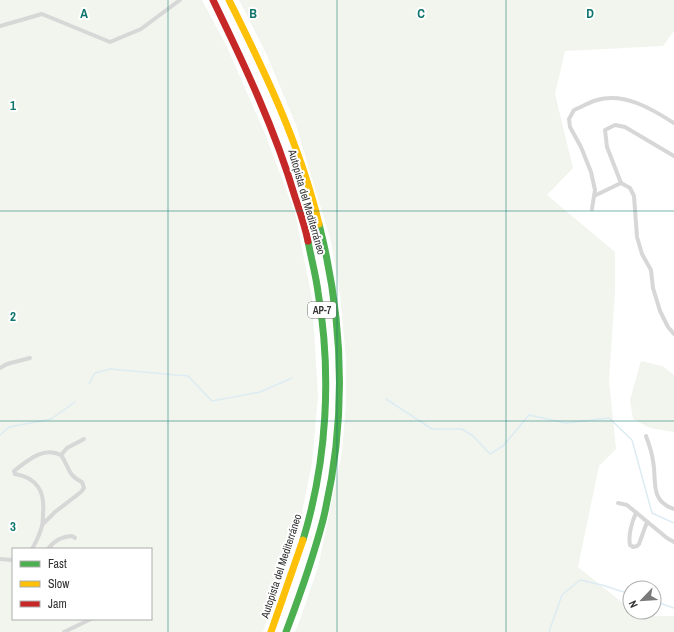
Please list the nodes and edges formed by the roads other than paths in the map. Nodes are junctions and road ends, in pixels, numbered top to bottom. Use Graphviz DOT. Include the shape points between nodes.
graph roads {
  1 [pos="180,0"];
  2 [pos="208,0"];
  3 [pos="213,0"];
  4 [pos="229,0"];
  5 [pos="234,0"];
  6 [pos="0,26"];
  7 [pos="269,84"];
  8 [pos="268,116"];
  9 [pos="674,122"];
  10 [pos="674,156"];
  11 [pos="621,182"];
  12 [pos="594,196"];
  13 [pos="592,209"];
  14 [pos="674,334"];
  15 [pos="30,358"];
  16 [pos="0,368"];
  17 [pos="646,436"];
  18 [pos="84,439"];
  19 [pos="61,455"];
  20 [pos="618,503"];
  21 [pos="674,509"];
  22 [pos="636,513"];
  23 [pos="43,514"];
  24 [pos="50,517"];
  25 [pos="647,522"];
  26 [pos="42,525"];
  27 [pos="75,538"];
  28 [pos="674,542"];
  29 [pos="32,548"];
  30 [pos="49,548"];
  31 [pos="0,559"];
  32 [pos="12,560"];
  33 [pos="89,620"];
  34 [pos="64,632"];
  35 [pos="271,632"];
  36 [pos="286,632"];
  1 -- 6 [label="street" via="141,29 110,42 42,14"];
  2 -- 8 [label="highway"];
  3 -- 8 [label="highway, Autopista del Mediterráneo / AP-7"];
  4 -- 7 [label="highway, Autopista del Mediterráneo / AP-7"];
  5 -- 7 [label="highway" via="264,62"];
  7 -- 36 [label="highway, Autopista del Mediterráneo / AP-7" via="306,177 320,228 336,313 340,369 337,431 323,519"];
  8 -- 35 [label="highway, Autopista del Mediterráneo / AP-7" via="289,173 309,242 320,295 326,365 324,428 317,481 301,546"];
  9 -- 12 [label="street" via="638,103 617,98 598,99 574,110 570,127 591,172"];
  10 -- 11 [label="street" via="625,127 615,125 605,130 607,147"];
  11 -- 12 [label="street"];
  11 -- 14 [label="street" via="630,188 634,196 637,236 642,254 651,270 660,311"];
  12 -- 13 [label="street"];
  15 -- 16 [label="street"];
  17 -- 21 [label="street" via="653,460 656,493 662,503"];
  18 -- 19 [label="street" via="66,448"];
  19 -- 23 [label="street" via="51,452 38,455 14,471 15,474 30,479 40,488 44,505"];
  19 -- 24 [label="street" via="68,470 74,478 82,482 84,488"];
  20 -- 22 [label="street" via="626,505"];
  22 -- 25 [label="street"];
  22 -- 25 [label="street" via="629,541 633,547 639,544"];
  23 -- 24 [label="street" via="48,512"];
  23 -- 26 [label="street"];
  24 -- 26 [label="street"];
  25 -- 28 [label="street"];
  26 -- 29 [label="street"];
  27 -- 30 [label="street" via="61,538"];
  31 -- 32 [label="street"];
  33 -- 34 [label="street"];
}
